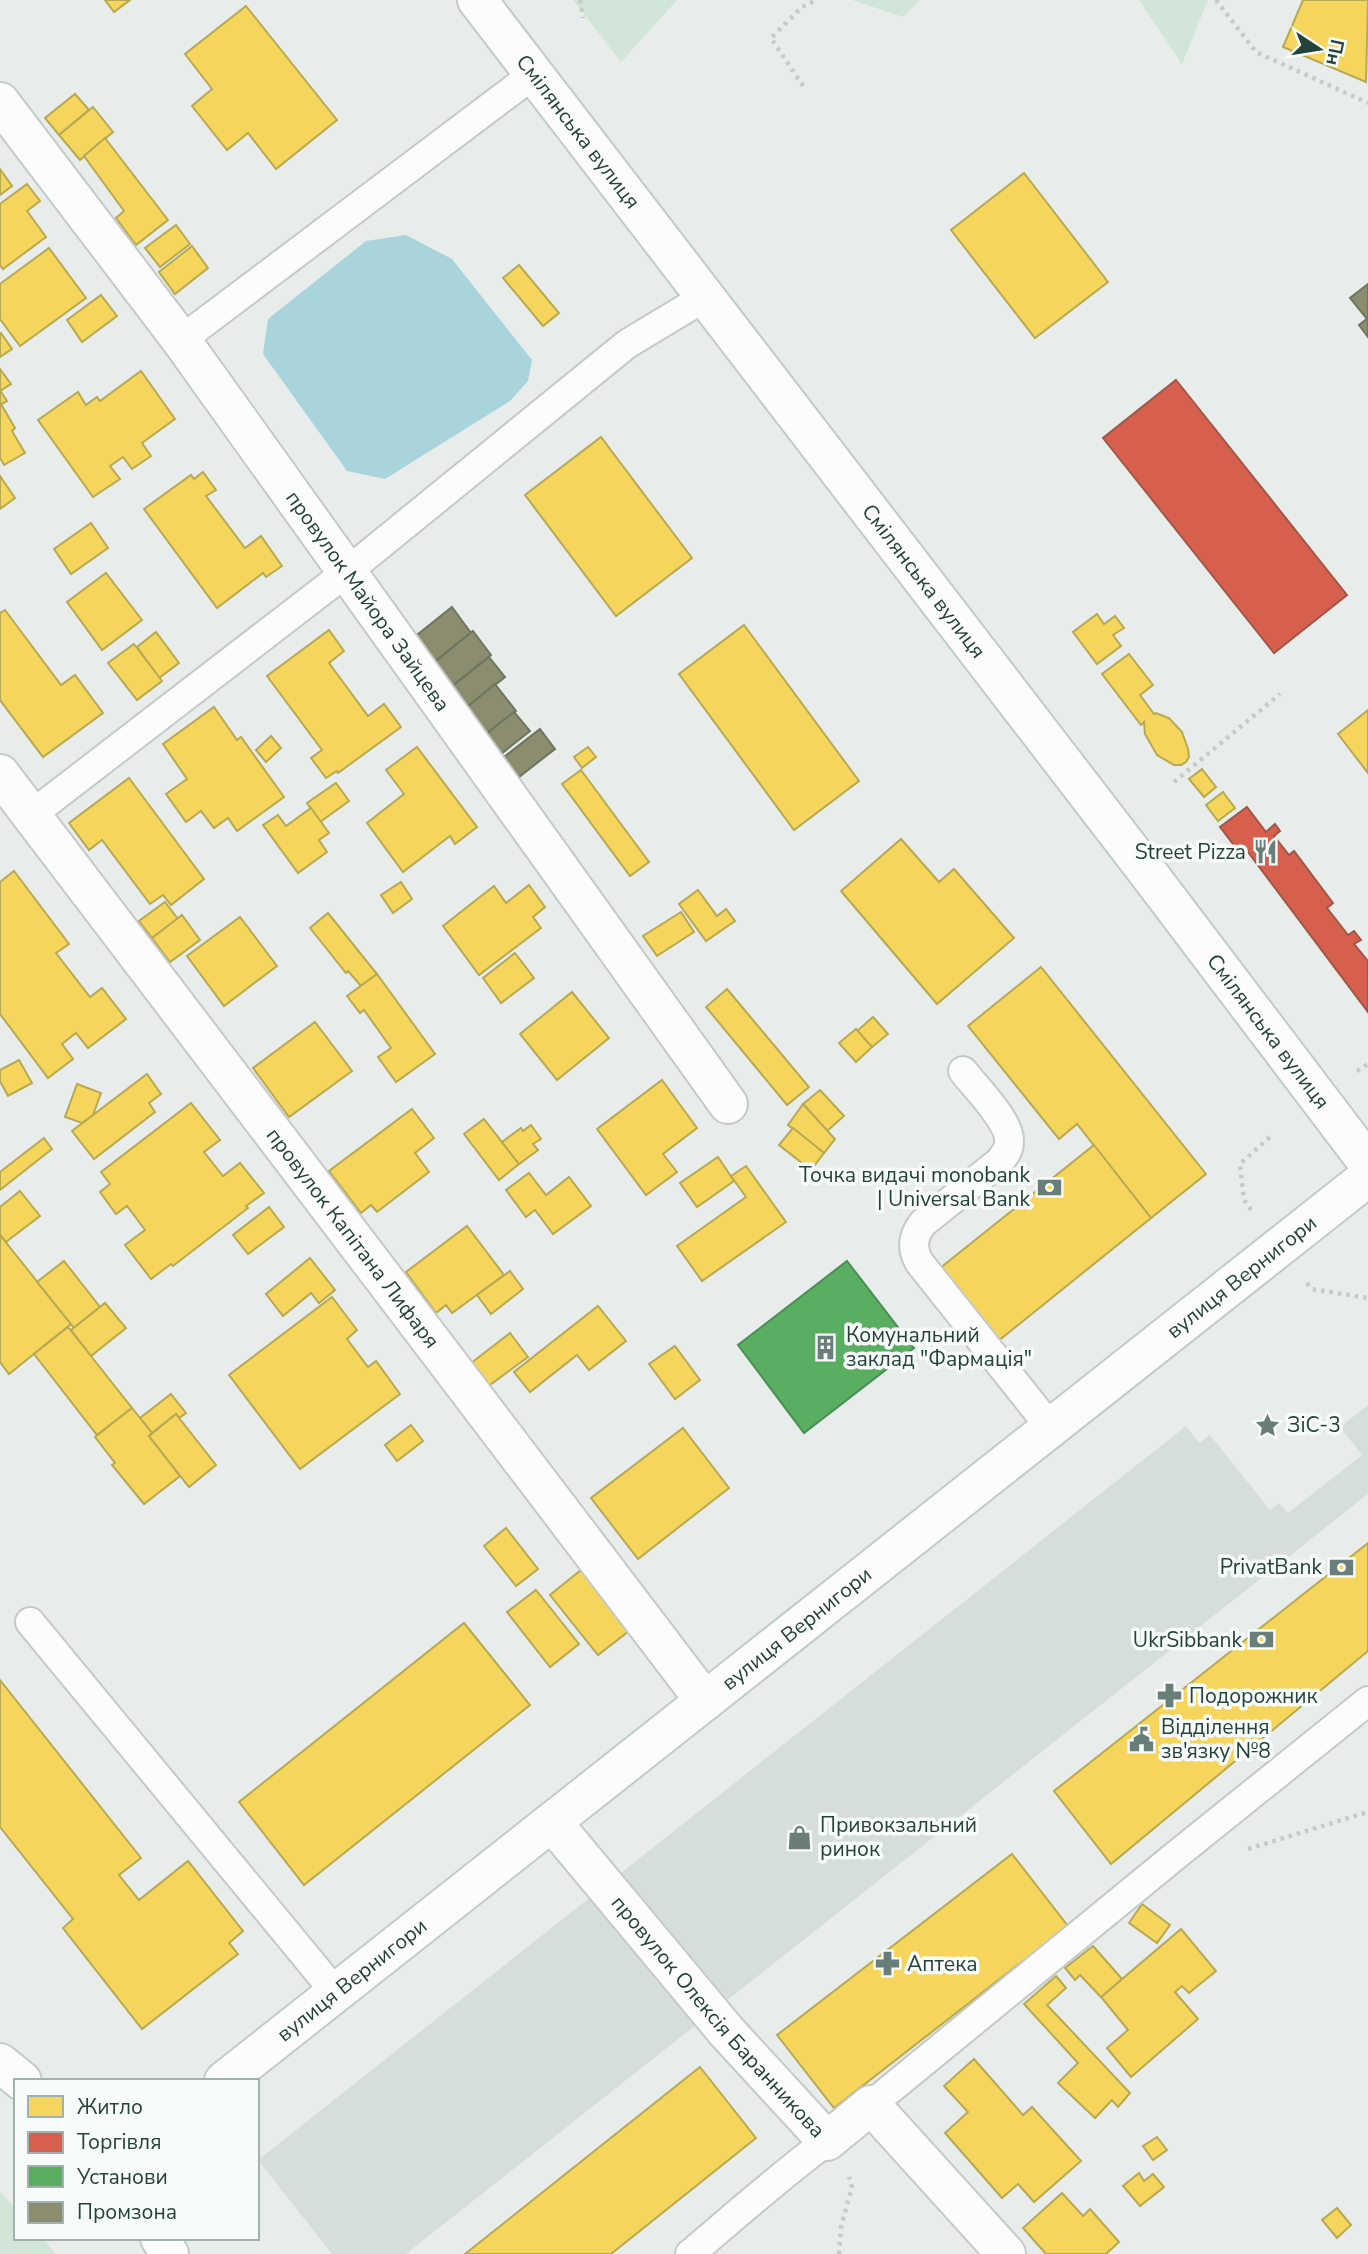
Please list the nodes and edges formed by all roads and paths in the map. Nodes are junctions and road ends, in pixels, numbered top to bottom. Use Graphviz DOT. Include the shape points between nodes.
graph roads {
  1 [pos="477,0"];
  2 [pos="580,0"];
  3 [pos="817,0"];
  4 [pos="1216,0"];
  5 [pos="583,18"];
  6 [pos="534,74"];
  7 [pos="803,86"];
  8 [pos="0,102"];
  9 [pos="1368,103"];
  10 [pos="705,297"];
  11 [pos="181,340"];
  12 [pos="348,571"];
  13 [pos="1280,694"];
  14 [pos="0,774"];
  15 [pos="1174,782"];
  16 [pos="31,815"];
  17 [pos="1368,1064"];
  18 [pos="963,1071"];
  19 [pos="1357,1072"];
  20 [pos="728,1104"];
  21 [pos="1272,1136"];
  22 [pos="1368,1163"];
  23 [pos="1368,1177"];
  24 [pos="1251,1209"];
  25 [pos="1307,1283"];
  26 [pos="1368,1298"];
  27 [pos="1051,1427"];
  28 [pos="30,1622"];
  29 [pos="705,1701"];
  30 [pos="1368,1701"];
  31 [pos="1368,1812"];
  32 [pos="552,1822"];
  33 [pos="1236,1853"];
  34 [pos="336,1993"];
  35 [pos="0,2063"];
  36 [pos="20,2079"];
  37 [pos="228,2079"];
  38 [pos="871,2105"];
  39 [pos="827,2141"];
  40 [pos="690,2254"];
  41 [pos="839,2254"];
  42 [pos="1006,2254"];
  1 -- 6 [label="street, Смілянська вулиця"];
  2 -- 5 [label="path"];
  3 -- 7 [label="path" via="802,7 771,38"];
  4 -- 9 [label="path" via="1256,52"];
  6 -- 10 [label="street, Смілянська вулиця"];
  6 -- 11 [label="lane"];
  8 -- 11 [label="street, провулок Майора Зайцева"];
  10 -- 12 [label="lane" via="627,344"];
  10 -- 22 [label="street, Смілянська вулиця"];
  11 -- 12 [label="street, провулок Майора Зайцева"];
  12 -- 16 [label="lane"];
  12 -- 20 [label="street, провулок Майора Зайцева"];
  13 -- 15 [label="path"];
  14 -- 16 [label="street, провулок Капітана Лифаря"];
  16 -- 29 [label="street, провулок Капітана Лифаря"];
  17 -- 19 [label="path"];
  18 -- 27 [label="lane" via="1003,1122 1009,1143 999,1162 923,1223 913,1241 914,1252"];
  21 -- 24 [label="path" via="1240,1164 1244,1200"];
  23 -- 27 [label="street, вулиця Вернигори"];
  25 -- 26 [label="path" via="1312,1289"];
  27 -- 29 [label="street, вулиця Вернигори"];
  28 -- 34 [label="lane"];
  29 -- 32 [label="street, вулиця Вернигори"];
  30 -- 38 [label="lane"];
  31 -- 33 [label="path"];
  32 -- 34 [label="street, вулиця Вернигори"];
  32 -- 39 [label="street, провулок Олексія Баранникова" via="726,2031"];
  34 -- 37 [label="street, вулиця Вернигори"];
  35 -- 36 [label="street"];
  38 -- 39 [label="street, провулок Олексія Баранникова"];
  38 -- 42 [label="street"];
  39 -- 40 [label="lane"];
  39 -- 41 [label="path" via="846,2165 852,2187"];
}
